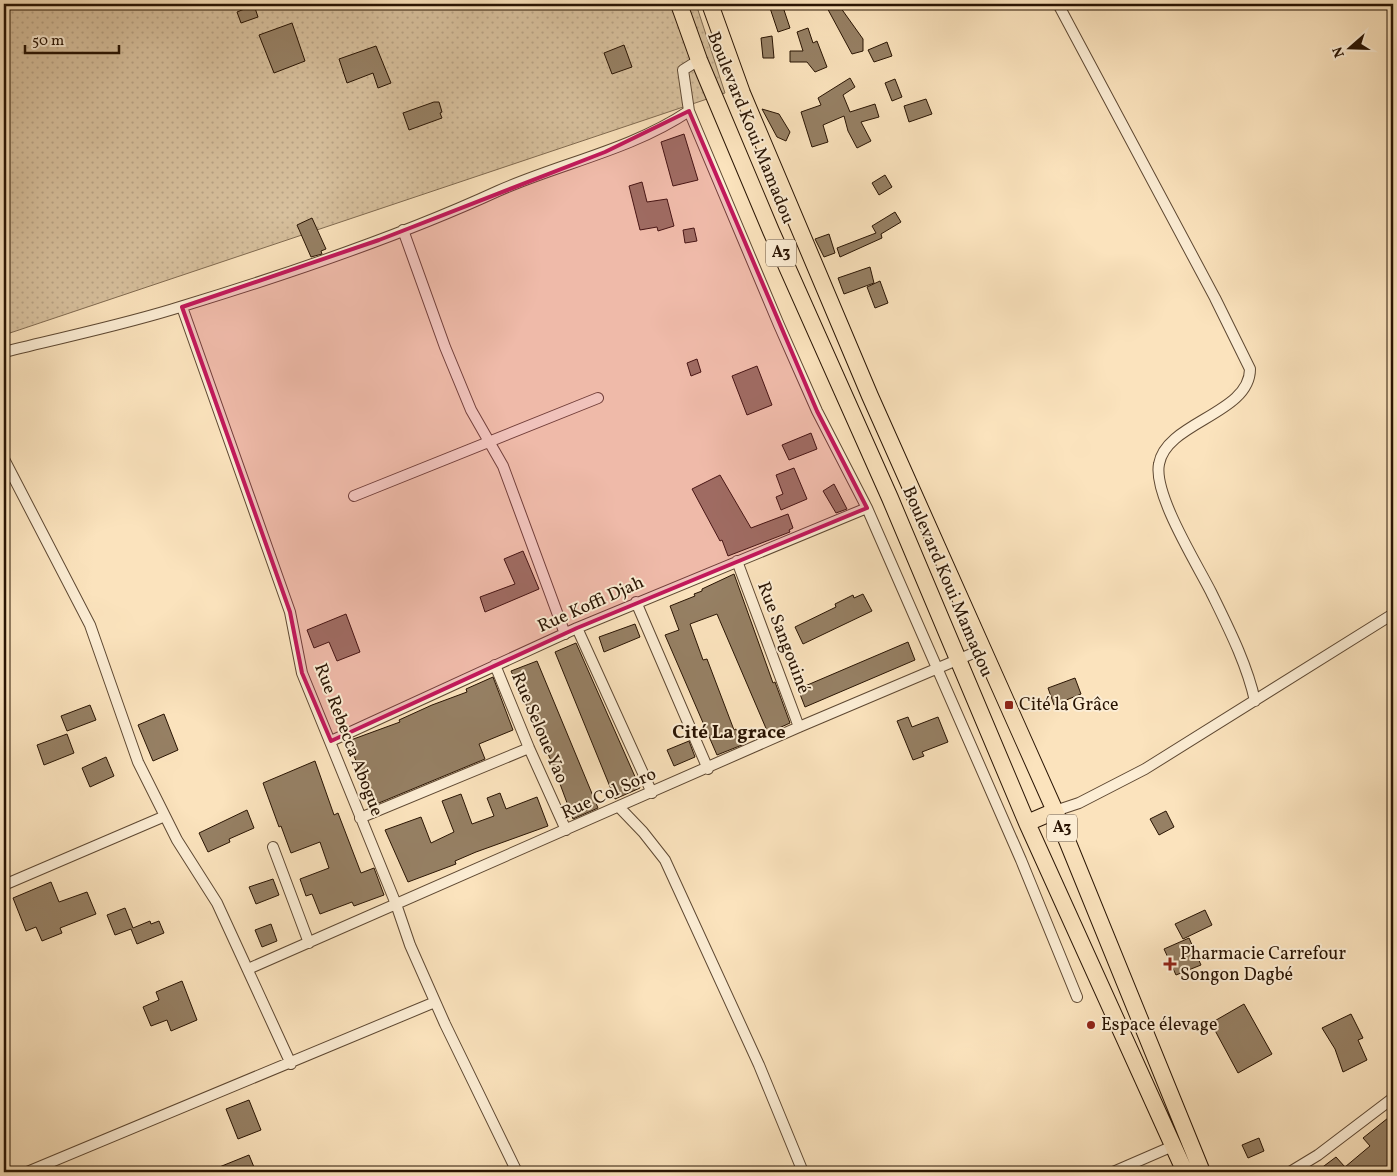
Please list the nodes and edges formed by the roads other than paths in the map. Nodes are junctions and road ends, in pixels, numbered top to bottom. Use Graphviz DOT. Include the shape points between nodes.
graph roads {
  1 [pos="679,4"];
  2 [pos="710,4"];
  3 [pos="1058,4"];
  4 [pos="699,60"];
  5 [pos="689,111"];
  6 [pos="403,230"];
  7 [pos="182,307"];
  8 [pos="4,352"];
  9 [pos="598,398"];
  10 [pos="490,443"];
  11 [pos="4,459"];
  12 [pos="354,496"];
  13 [pos="867,508"];
  14 [pos="737,561"];
  15 [pos="636,602"];
  16 [pos="1393,614"];
  17 [pos="577,628"];
  18 [pos="565,634"];
  19 [pos="983,649"];
  20 [pos="958,660"];
  21 [pos="495,665"];
  22 [pos="936,670"];
  23 [pos="1254,701"];
  24 [pos="799,727"];
  25 [pos="331,741"];
  26 [pos="529,748"];
  27 [pos="708,769"];
  28 [pos="652,793"];
  29 [pos="619,807"];
  30 [pos="1055,811"];
  31 [pos="165,816"];
  32 [pos="360,818"];
  33 [pos="1027,823"];
  34 [pos="566,830"];
  35 [pos="272,847"];
  36 [pos="4,885"];
  37 [pos="396,904"];
  38 [pos="309,942"];
  39 [pos="248,969"];
  40 [pos="1077,997"];
  41 [pos="436,1002"];
  42 [pos="291,1064"];
  43 [pos="1393,1098"];
  44 [pos="1173,1146"];
  45 [pos="27,1172"];
  46 [pos="517,1172"];
  47 [pos="803,1172"];
  48 [pos="1113,1172"];
  49 [pos="1185,1172"];
  50 [pos="1202,1172"];
  51 [pos="1290,1172"];
  1 -- 4 [label="main road, Boulevard Koui Mamadou / A3"];
  2 -- 19 [label="main road, Boulevard Koui Mamadou / A3" via="745,102 870,396"];
  3 -- 23 [label="street" via="1250,369 1250,378 1238,394 1171,442 1159,463 1159,478 1164,497 1242,662"];
  4 -- 5 [label="street" via="683,70"];
  4 -- 20 [label="main road, Boulevard Koui Mamadou / A3"];
  5 -- 6 [label="street" via="670,124 605,152"];
  5 -- 13 [label="street" via="817,411"];
  6 -- 7 [label="street"];
  6 -- 10 [label="street" via="471,410"];
  7 -- 8 [label="street"];
  7 -- 25 [label="street, Rue Rebecca Abogue" via="290,612 302,673"];
  9 -- 10 [label="street"];
  10 -- 12 [label="street"];
  10 -- 18 [label="street" via="503,466"];
  11 -- 31 [label="street" via="90,625 138,762"];
  13 -- 14 [label="street, Rue Koffi Djah"];
  13 -- 22 [label="street"];
  14 -- 15 [label="street, Rue Koffi Djah"];
  14 -- 24 [label="street, Rue Sangouiné"];
  15 -- 17 [label="street, Rue Koffi Djah"];
  15 -- 27 [label="street"];
  16 -- 23 [label="street"];
  17 -- 18 [label="street, Rue Koffi Djah"];
  17 -- 28 [label="street"];
  18 -- 21 [label="street, Rue Koffi Djah"];
  19 -- 20 [label="street, Rue Col Soro"];
  19 -- 30 [label="main road, Boulevard Koui Mamadou / A3"];
  20 -- 22 [label="street, Rue Col Soro"];
  20 -- 33 [label="main road, Boulevard Koui Mamadou / A3"];
  21 -- 25 [label="street, Rue Koffi Djah"];
  21 -- 26 [label="street, Rue Seloue Yao"];
  22 -- 24 [label="street, Rue Col Soro"];
  22 -- 40 [label="street" via="1021,860"];
  23 -- 30 [label="street" via="1145,769 1079,803"];
  24 -- 27 [label="street, Rue Col Soro"];
  25 -- 32 [label="street, Rue Rebecca Abogue"];
  26 -- 32 [label="street"];
  26 -- 34 [label="street, Rue Seloue Yao"];
  27 -- 28 [label="street, Rue Col Soro"];
  28 -- 29 [label="street, Rue Col Soro"];
  29 -- 34 [label="street, Rue Col Soro"];
  29 -- 47 [label="street" via="666,860 759,1065"];
  30 -- 33 [label="main road"];
  30 -- 50 [label="main road, Boulevard Koui Mamadou / A3"];
  31 -- 36 [label="street"];
  31 -- 39 [label="street" via="217,903"];
  32 -- 37 [label="street, Rue Rebecca Abogue"];
  33 -- 44 [label="main road, Boulevard Koui Mamadou / A3"];
  34 -- 37 [label="street, Rue Col Soro"];
  35 -- 38 [label="street"];
  37 -- 38 [label="street, Rue Col Soro"];
  37 -- 41 [label="street, Rue Rebecca Abogue" via="410,945"];
  38 -- 39 [label="street, Rue Col Soro"];
  39 -- 42 [label="street"];
  41 -- 42 [label="street"];
  41 -- 46 [label="street, Rue Rebecca Abogue"];
  42 -- 45 [label="street"];
  43 -- 51 [label="street" via="1318,1155"];
  44 -- 48 [label="street"];
  44 -- 49 [label="main road, Boulevard Koui Mamadou / A3"];
}
